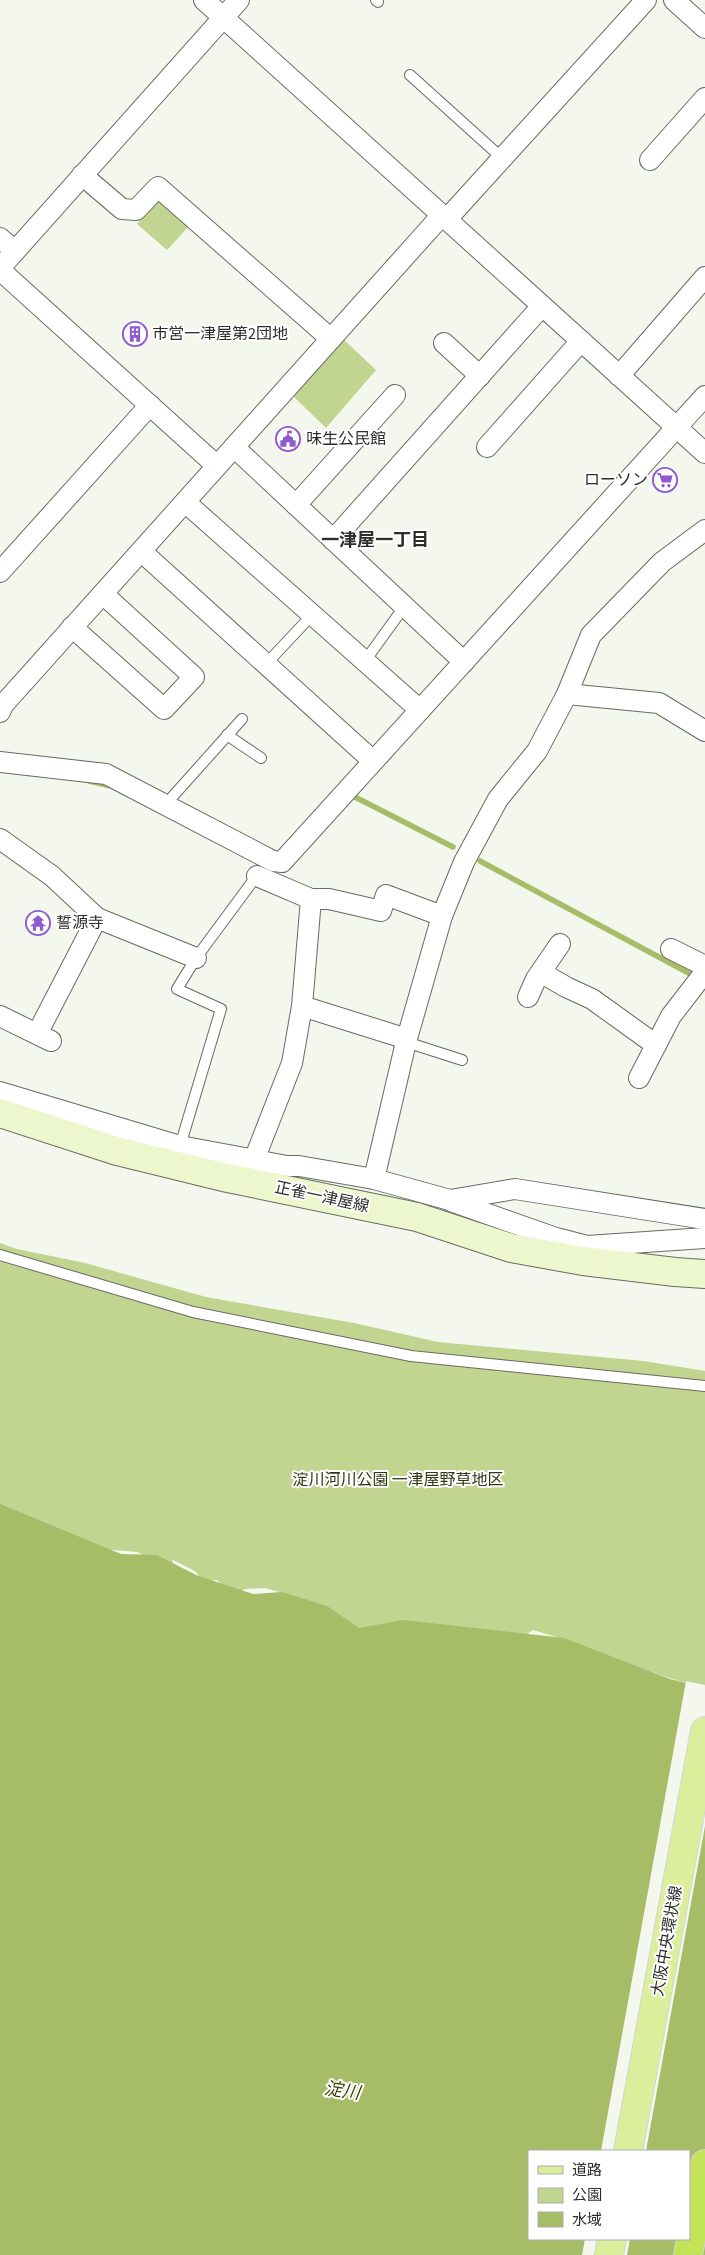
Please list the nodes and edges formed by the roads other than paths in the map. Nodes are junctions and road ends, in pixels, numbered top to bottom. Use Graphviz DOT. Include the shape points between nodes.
graph roads {
  1 [pos="204,0"];
  2 [pos="239,0"];
  3 [pos="646,0"];
  4 [pos="674,0"];
  5 [pos="224,17"];
  6 [pos="705,28"];
  7 [pos="410,75"];
  8 [pos="705,98"];
  9 [pos="502,158"];
  10 [pos="650,160"];
  11 [pos="82,175"];
  12 [pos="444,217"];
  13 [pos="7,245"];
  14 [pos="0,269"];
  15 [pos="705,277"];
  16 [pos="542,306"];
  17 [pos="331,339"];
  18 [pos="581,341"];
  19 [pos="444,343"];
  20 [pos="480,376"];
  21 [pos="619,376"];
  22 [pos="395,395"];
  23 [pos="705,396"];
  24 [pos="150,405"];
  25 [pos="677,427"];
  26 [pos="234,447"];
  27 [pos="487,447"];
  28 [pos="705,453"];
  29 [pos="217,466"];
  30 [pos="185,502"];
  31 [pos="296,505"];
  32 [pos="705,530"];
  33 [pos="333,540"];
  34 [pos="142,552"];
  35 [pos="0,572"];
  36 [pos="103,594"];
  37 [pos="404,607"];
  38 [pos="312,615"];
  39 [pos="72,627"];
  40 [pos="364,662"];
  41 [pos="464,662"];
  42 [pos="266,664"];
  43 [pos="567,694"];
  44 [pos="1,707"];
  45 [pos="420,710"];
  46 [pos="242,719"];
  47 [pos="705,731"];
  48 [pos="227,735"];
  49 [pos="260,758"];
  50 [pos="0,762"];
  51 [pos="374,762"];
  52 [pos="165,805"];
  53 [pos="0,839"];
  54 [pos="269,859"];
  55 [pos="257,876"];
  56 [pos="311,900"];
  57 [pos="442,916"];
  58 [pos="97,918"];
  59 [pos="560,944"];
  60 [pos="671,949"];
  61 [pos="196,958"];
  62 [pos="705,966"];
  63 [pos="705,972"];
  64 [pos="542,973"];
  65 [pos="528,997"];
  66 [pos="302,1006"];
  67 [pos="0,1016"];
  68 [pos="407,1040"];
  69 [pos="656,1045"];
  70 [pos="462,1060"];
  71 [pos="639,1078"];
  72 [pos="0,1092"];
  73 [pos="0,1113"];
  74 [pos="180,1146"];
  75 [pos="254,1160"];
  76 [pos="374,1179"];
  77 [pos="450,1200"];
  78 [pos="705,1219"];
  79 [pos="705,1238"];
  80 [pos="0,1255"];
  81 [pos="705,1259"];
  82 [pos="646,1267"];
  83 [pos="705,1274"];
  84 [pos="705,1386"];
  85 [pos="705,1731"];
  86 [pos="628,2150"];
  87 [pos="705,2164"];
  88 [pos="612,2240"];
  89 [pos="609,2255"];
  90 [pos="688,2255"];
  1 -- 5 [label="street"];
  2 -- 5 [label="street"];
  3 -- 9 [label="street"];
  4 -- 6 [label="street"];
  5 -- 11 [label="street"];
  5 -- 12 [label="street"];
  7 -- 9 [label="lane"];
  8 -- 10 [label="street"];
  9 -- 12 [label="street"];
  11 -- 13 [label="street"];
  11 -- 17 [label="street" via="122,209 136,210 158,187"];
  12 -- 16 [label="street"];
  12 -- 17 [label="street"];
  13 -- 14 [label="street"];
  14 -- 24 [label="street"];
  15 -- 21 [label="street"];
  16 -- 18 [label="street"];
  16 -- 20 [label="street"];
  17 -- 26 [label="street"];
  18 -- 21 [label="street"];
  18 -- 27 [label="street"];
  19 -- 20 [label="street"];
  20 -- 33 [label="street"];
  21 -- 25 [label="street"];
  22 -- 31 [label="street"];
  23 -- 25 [label="street"];
  24 -- 29 [label="street"];
  24 -- 35 [label="street"];
  25 -- 28 [label="street"];
  25 -- 41 [label="street"];
  26 -- 29 [label="street"];
  26 -- 31 [label="street"];
  29 -- 30 [label="street"];
  30 -- 34 [label="street"];
  30 -- 38 [label="street"];
  31 -- 33 [label="street"];
  32 -- 43 [label="street" via="662,562 591,635"];
  33 -- 37 [label="street"];
  34 -- 36 [label="street"];
  34 -- 42 [label="street"];
  36 -- 39 [label="street"];
  36 -- 39 [label="street" via="194,676 164,709"];
  37 -- 40 [label="lane"];
  37 -- 41 [label="street"];
  38 -- 40 [label="street"];
  38 -- 42 [label="lane"];
  39 -- 44 [label="street"];
  40 -- 45 [label="street"];
  41 -- 45 [label="street"];
  42 -- 51 [label="street"];
  43 -- 47 [label="street" via="659,703"];
  43 -- 57 [label="street" via="537,751 498,799 464,862"];
  45 -- 51 [label="street"];
  46 -- 48 [label="lane"];
  48 -- 49 [label="lane"];
  48 -- 52 [label="lane"];
  50 -- 52 [label="street" via="106,774"];
  51 -- 54 [label="street" via="282,862"];
  52 -- 54 [label="street"];
  53 -- 58 [label="street" via="52,876"];
  54 -- 55 [label="lane"];
  55 -- 56 [label="street"];
  55 -- 61 [label="lane"];
  56 -- 57 [label="street" via="329,899 381,911 386,895"];
  56 -- 66 [label="street"];
  57 -- 68 [label="street"];
  58 -- 61 [label="street"];
  58 -- 67 [label="street" via="44,1037"];
  59 -- 64 [label="street"];
  60 -- 62 [label="street"];
  61 -- 74 [label="lane" via="176,989 221,1009"];
  63 -- 69 [label="street" via="671,1016"];
  64 -- 65 [label="street"];
  64 -- 69 [label="street" via="592,999"];
  66 -- 68 [label="street"];
  66 -- 75 [label="street" via="292,1063"];
  68 -- 70 [label="lane"];
  68 -- 76 [label="street"];
  69 -- 71 [label="street"];
  72 -- 74 [label="street"];
  73 -- 82 [label="main road, 正雀一津屋線" via="117,1151 417,1217 511,1248 583,1261"];
  74 -- 75 [label="street"];
  75 -- 76 [label="street"];
  76 -- 77 [label="street"];
  77 -- 78 [label="street" via="515,1188"];
  77 -- 79 [label="street" via="587,1246"];
  80 -- 84 [label="lane" via="193,1312 411,1356"];
  81 -- 82 [label="main road, 正雀一津屋線"];
  82 -- 83 [label="main road, 正雀一津屋線"];
  85 -- 86 [label="main road, 大阪中央環状線"];
  87 -- 90 [label="highway"];
  88 -- 89 [label="main road"];
}
